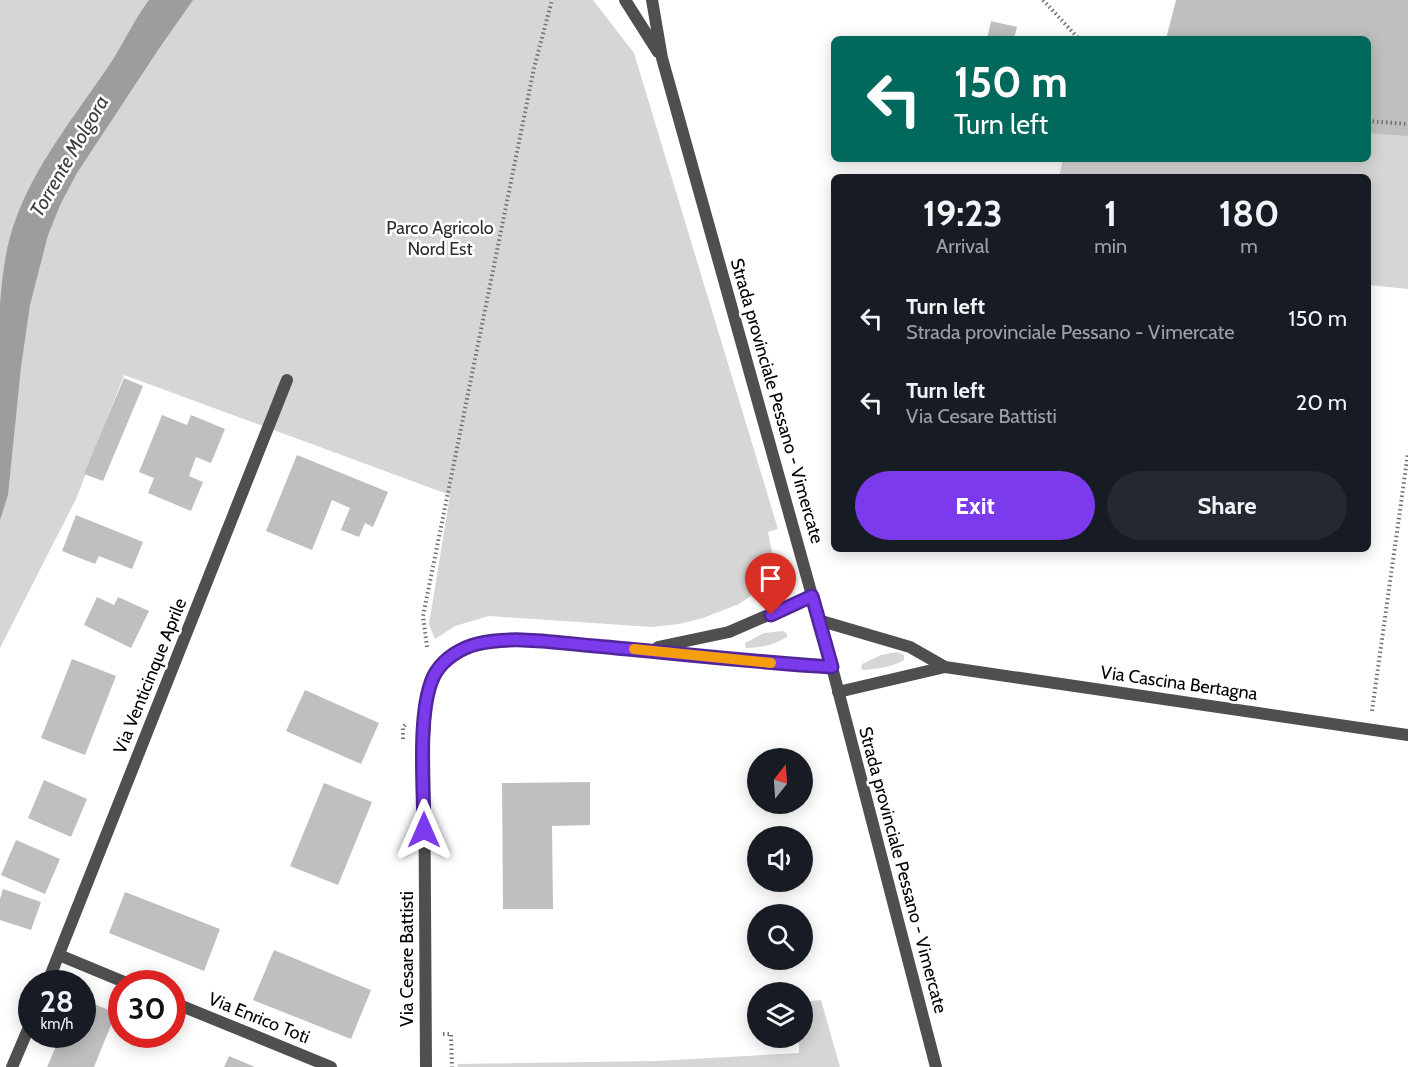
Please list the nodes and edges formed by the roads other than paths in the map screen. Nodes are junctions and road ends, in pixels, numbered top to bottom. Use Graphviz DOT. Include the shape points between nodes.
graph roads {
  1 [pos="625,0"];
  2 [pos="652,0"];
  3 [pos="662,58"];
  4 [pos="287,380"];
  5 [pos="812,596"];
  6 [pos="818,620"];
  7 [pos="642,650"];
  8 [pos="832,667"];
  9 [pos="945,667"];
  10 [pos="838,692"];
  11 [pos="1408,735"];
  12 [pos="59,955"];
  13 [pos="53,970"];
  14 [pos="108,975"];
  15 [pos="186,1008"];
  16 [pos="20,1048"];
  17 [pos="12,1067"];
  18 [pos="331,1067"];
  19 [pos="426,1067"];
  20 [pos="936,1067"];
  1 -- 3 [label="street, Strada provinciale Pessano - Vimercate"];
  2 -- 3 [label="street, Strada provinciale Pessano - Vimercate"];
  3 -- 5 [label="street, Strada provinciale Pessano - Vimercate"];
  4 -- 12 [label="street, Via Venticinque Aprile"];
  5 -- 6 [label="street, Strada provinciale Pessano - Vimercate"];
  5 -- 7 [label="street, Via Cesare Battisti" via="729,632"];
  6 -- 8 [label="street, Strada provinciale Pessano - Vimercate"];
  6 -- 9 [label="street, Via Cascina Bertagna" via="910,647"];
  7 -- 8 [label="street, Via Cesare Battisti"];
  7 -- 19 [label="street, Via Cesare Battisti" via="495,641 475,644 456,653 433,678 424,740"];
  8 -- 10 [label="street, Strada provinciale Pessano - Vimercate"];
  9 -- 10 [label="street, Via Cascina Bertagna"];
  9 -- 11 [label="street, Via Cascina Bertagna"];
  10 -- 20 [label="street, Strada provinciale Pessano - Vimercate"];
  12 -- 13 [label="street, Via Venticinque Aprile"];
  12 -- 14 [label="street"];
  15 -- 18 [label="street, Via Enrico Toti"];
  16 -- 17 [label="street"];
}
